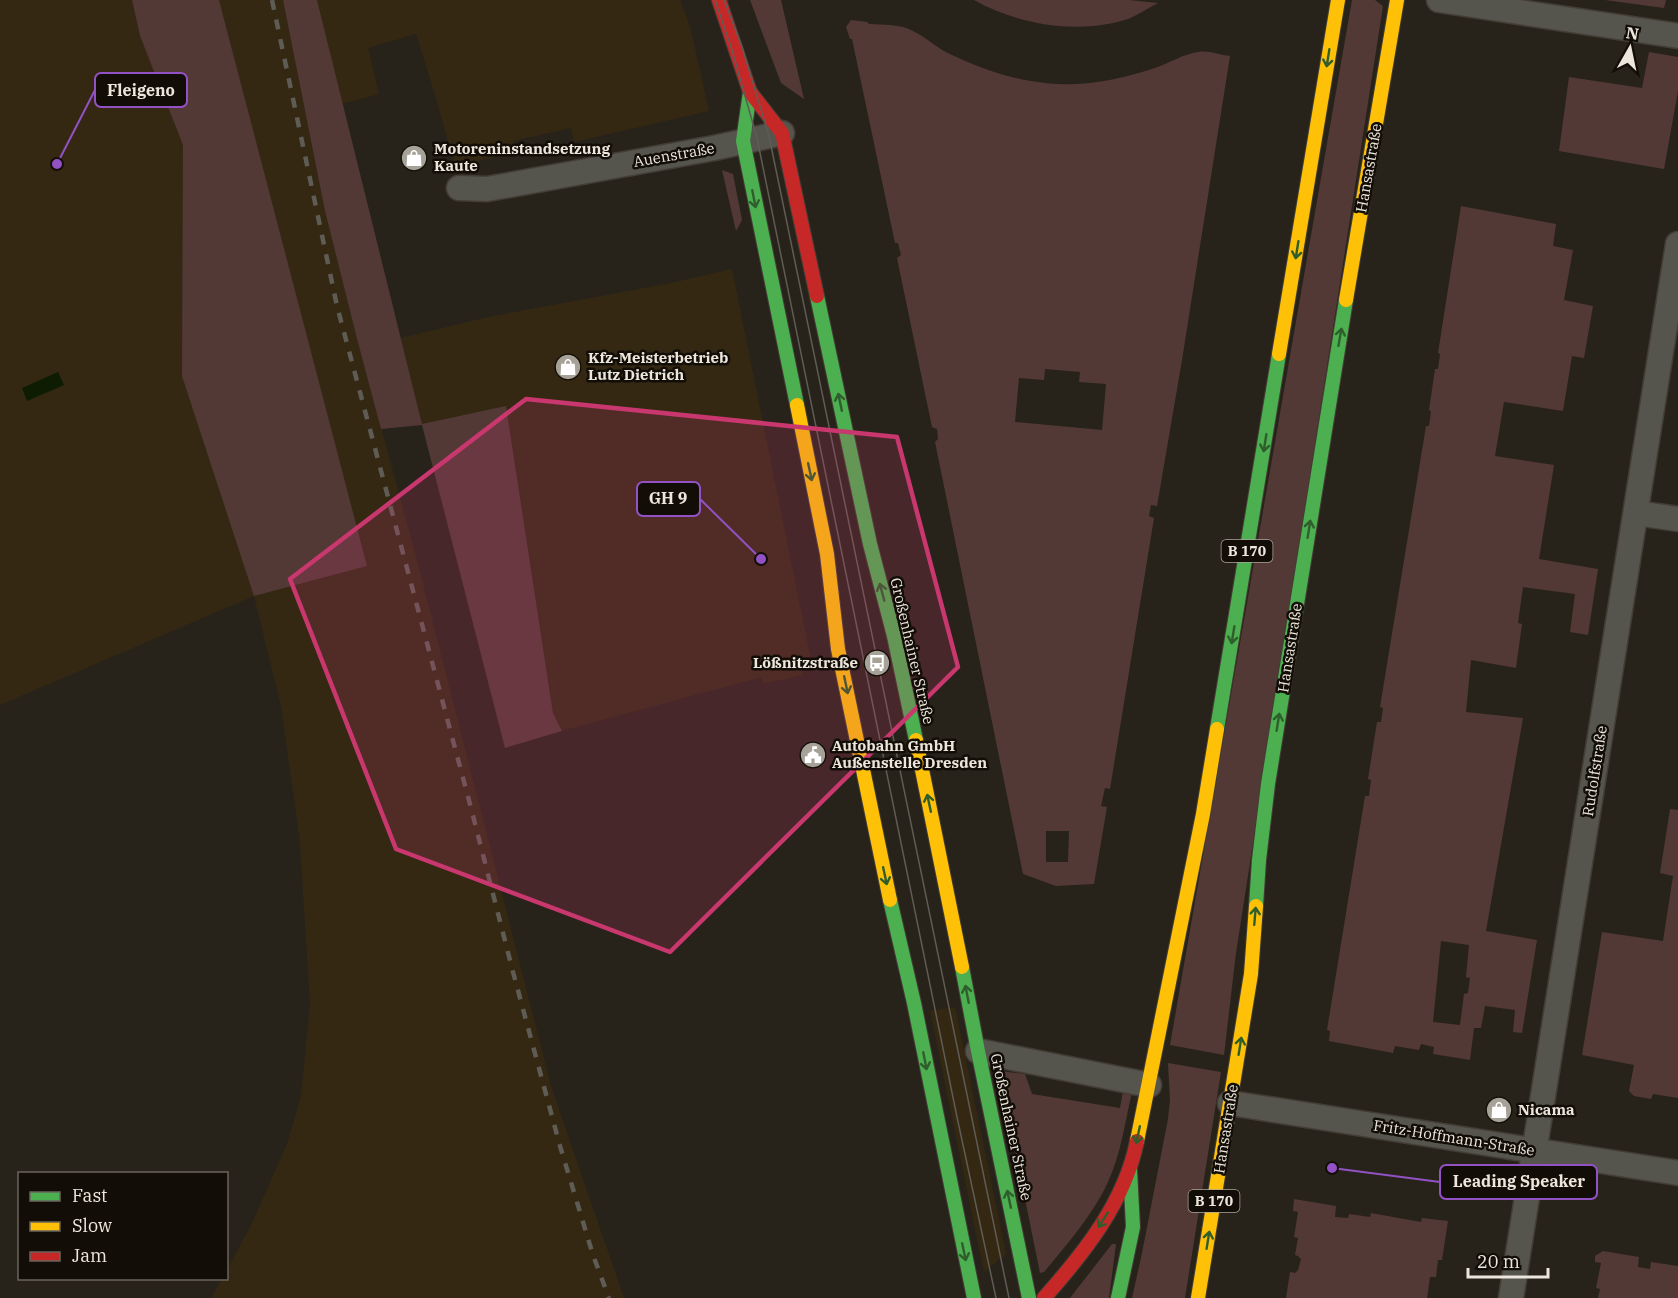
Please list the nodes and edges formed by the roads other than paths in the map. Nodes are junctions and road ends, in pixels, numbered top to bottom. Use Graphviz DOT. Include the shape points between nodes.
graph roads {
  1 [pos="719,0"];
  2 [pos="1338,0"];
  3 [pos="1397,0"];
  4 [pos="1439,0"];
  5 [pos="1678,36"];
  6 [pos="750,92"];
  7 [pos="782,133"];
  8 [pos="743,141"];
  9 [pos="459,188"];
  10 [pos="1678,244"];
  11 [pos="1636,513"];
  12 [pos="1678,519"];
  13 [pos="978,1051"];
  14 [pos="1149,1085"];
  15 [pos="1230,1103"];
  16 [pos="1535,1151"];
  17 [pos="1130,1168"];
  18 [pos="1678,1173"];
  19 [pos="974,1298"];
  20 [pos="1029,1298"];
  21 [pos="1044,1298"];
  22 [pos="1118,1298"];
  23 [pos="1198,1298"];
  24 [pos="1511,1298"];
  1 -- 6 [label="main road, Großenhainer Straße"];
  2 -- 14 [label="main road, B 170, one-way" via="1203,814"];
  15 -- 3 [label="main road, Hansastraße / B 170, one-way" via="1251,974 1268,784"];
  4 -- 5 [label="street"];
  6 -- 7 [label="main road, Großenhainer Straße"];
  6 -- 8 [label="main road, Großenhainer Straße"];
  7 -- 8 [label="street, Auenstraße"];
  13 -- 7 [label="main road, Großenhainer Straße, one-way" via="894,636 870,544"];
  8 -- 9 [label="street, Auenstraße" via="487,189"];
  8 -- 19 [label="main road, Großenhainer Straße, one-way" via="827,554 838,649"];
  10 -- 11 [label="street, Rudolfstraße"];
  11 -- 12 [label="street"];
  11 -- 16 [label="street, Rudolfstraße"];
  13 -- 14 [label="street"];
  20 -- 13 [label="main road, Großenhainer Straße, one-way"];
  14 -- 17 [label="main road, B 170, one-way"];
  15 -- 16 [label="street, Fritz-Hoffmann-Straße"];
  23 -- 15 [label="main road, Hansastraße / B 170, one-way"];
  16 -- 18 [label="street, Fritz-Hoffmann-Straße"];
  16 -- 24 [label="street, Rudolfstraße"];
  17 -- 21 [label="main road, B 170, one-way" via="1107,1214"];
  17 -- 22 [label="main road" via="1133,1227"];
}
